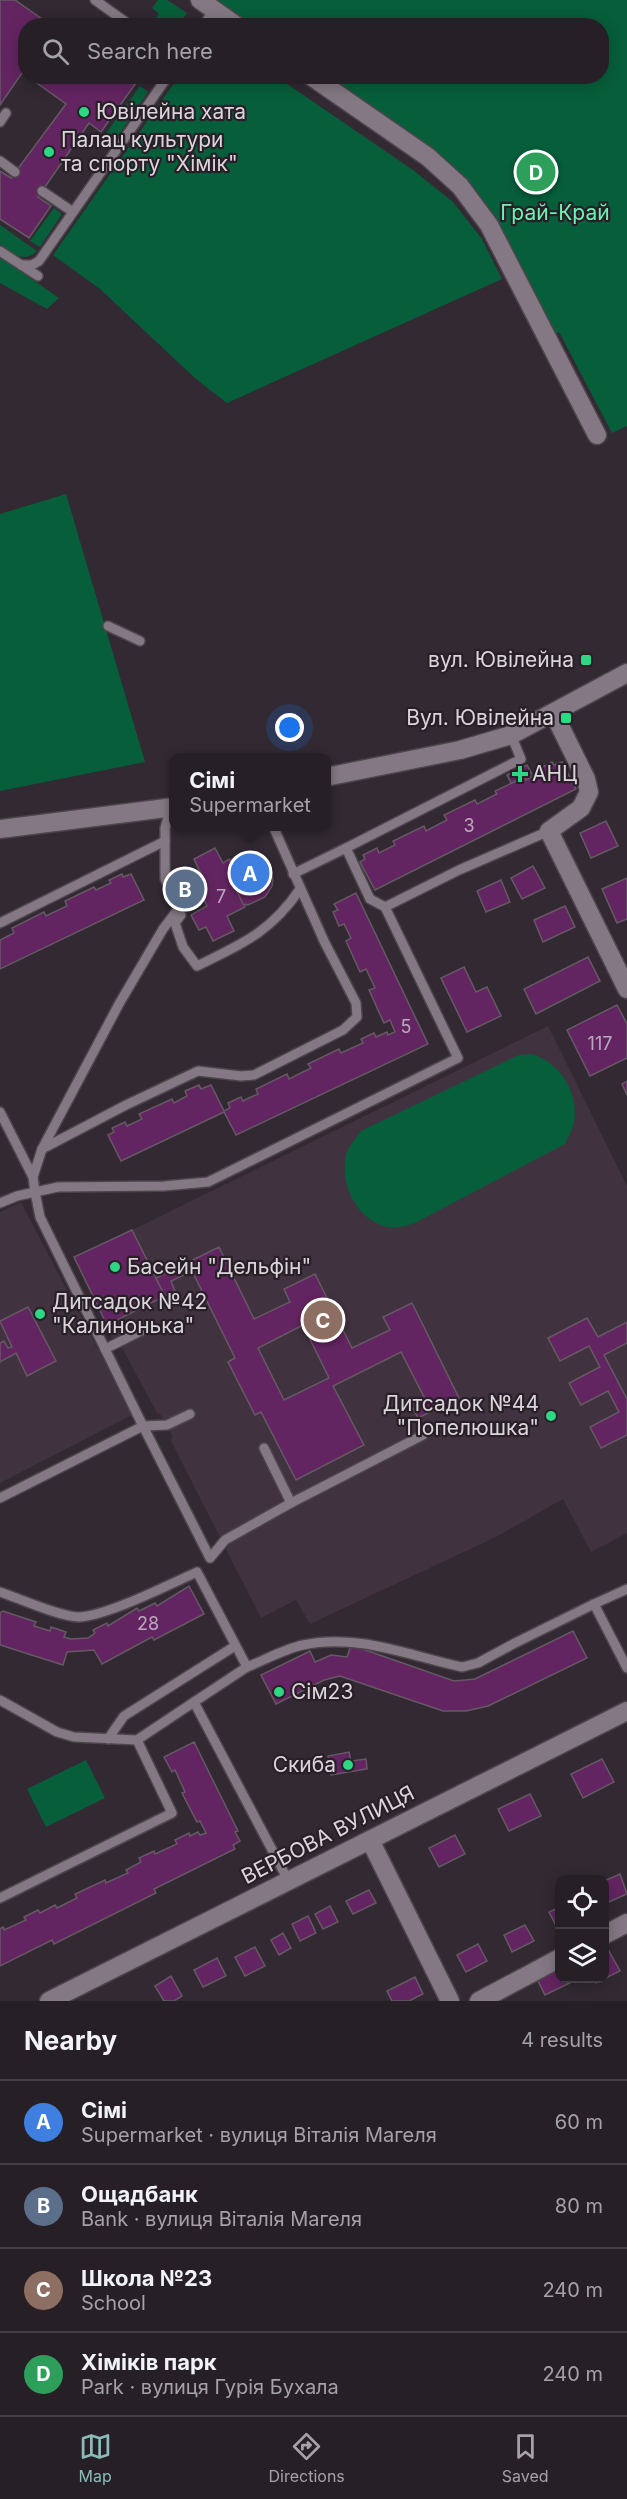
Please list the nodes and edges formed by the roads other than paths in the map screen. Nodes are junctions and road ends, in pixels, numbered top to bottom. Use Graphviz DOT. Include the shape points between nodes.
graph roads {
  1 [pos="95,0"];
  2 [pos="207,5"];
  3 [pos="121,18"];
  4 [pos="226,18"];
  5 [pos="162,84"];
  6 [pos="323,84"];
  7 [pos="6,113"];
  8 [pos="0,122"];
  9 [pos="0,161"];
  10 [pos="15,172"];
  11 [pos="42,190"];
  12 [pos="73,212"];
  13 [pos="0,250"];
  14 [pos="21,265"];
  15 [pos="38,276"];
  16 [pos="597,435"];
  17 [pos="108,626"];
  18 [pos="140,641"];
  19 [pos="627,673"];
  20 [pos="554,714"];
  21 [pos="511,735"];
  22 [pos="331,776"];
  23 [pos="169,807"];
  24 [pos="169,822"];
  25 [pos="0,829"];
  26 [pos="275,831"];
  27 [pos="549,831"];
  28 [pos="165,841"];
  29 [pos="346,848"];
  30 [pos="293,874"];
  31 [pos="300,889"];
  32 [pos="385,907"];
  33 [pos="179,908"];
  34 [pos="0,923"];
  35 [pos="627,989"];
  36 [pos="0,1112"];
  37 [pos="42,1149"];
  38 [pos="33,1177"];
  39 [pos="35,1192"];
  40 [pos="0,1203"];
  41 [pos="145,1329"];
  42 [pos="105,1349"];
  43 [pos="190,1414"];
  44 [pos="143,1426"];
  45 [pos="423,1435"];
  46 [pos="264,1448"];
  47 [pos="0,1498"];
  48 [pos="291,1503"];
  49 [pos="627,1589"];
  50 [pos="0,1592"];
  51 [pos="594,1604"];
  52 [pos="235,1646"];
  53 [pos="247,1667"];
  54 [pos="627,1668"];
  55 [pos="0,1700"];
  56 [pos="194,1702"];
  57 [pos="627,1711"];
  58 [pos="108,1738"];
  59 [pos="137,1740"];
  60 [pos="370,1840"];
  61 [pos="288,1880"];
  62 [pos="0,1898"];
  63 [pos="627,1923"];
  64 [pos="609,1932"];
  65 [pos="555,1961"];
  66 [pos="50,2001"];
  67 [pos="450,2001"];
  68 [pos="479,2001"];
  1 -- 3 [label="lane"];
  2 -- 4 [label="street"];
  5 -- 12 [label="lane"];
  6 -- 16 [label="street" via="428,157 460,186 489,225"];
  7 -- 8 [label="lane"];
  9 -- 10 [label="lane"];
  11 -- 12 [label="lane"];
  12 -- 14 [label="lane" via="39,261"];
  13 -- 14 [label="lane"];
  14 -- 15 [label="lane"];
  17 -- 18 [label="lane"];
  19 -- 20 [label="street"];
  20 -- 21 [label="street"];
  20 -- 27 [label="street" via="589,792 581,808"];
  21 -- 22 [label="street" via="460,750"];
  21 -- 29 [label="lane" via="520,759"];
  23 -- 25 [label="street"];
  24 -- 28 [label="lane"];
  26 -- 30 [label="lane"];
  27 -- 32 [label="lane"];
  27 -- 35 [label="street"];
  28 -- 33 [label="lane" via="165,879"];
  28 -- 34 [label="lane"];
  29 -- 30 [label="lane"];
  29 -- 32 [label="lane" via="370,898"];
  30 -- 31 [label="lane"];
  31 -- 33 [label="lane" via="287,909 252,939 196,966 183,947 175,924 183,913"];
  31 -- 37 [label="lane" via="356,1003 357,1017 343,1030 254,1075 198,1071"];
  32 -- 39 [label="lane" via="459,1058 207,1182 58,1186"];
  33 -- 37 [label="lane" via="119,1004"];
  36 -- 38 [label="lane"];
  37 -- 38 [label="lane"];
  38 -- 39 [label="lane"];
  39 -- 40 [label="lane"];
  39 -- 42 [label="lane" via="40,1217"];
  41 -- 42 [label="lane"];
  42 -- 44 [label="lane"];
  43 -- 44 [label="lane" via="166,1425"];
  44 -- 47 [label="lane"];
  44 -- 48 [label="lane" via="210,1558 225,1540"];
  45 -- 48 [label="lane"];
  46 -- 48 [label="lane"];
  49 -- 51 [label="lane"];
  50 -- 52 [label="lane" via="78,1617 99,1614 197,1572"];
  51 -- 53 [label="lane" via="478,1664 462,1667 361,1643 333,1641 302,1645"];
  51 -- 54 [label="lane"];
  52 -- 53 [label="lane"];
  52 -- 58 [label="lane" via="124,1716"];
  53 -- 56 [label="lane"];
  55 -- 58 [label="lane" via="57,1732"];
  56 -- 59 [label="lane"];
  56 -- 61 [label="lane"];
  57 -- 60 [label="street, ВЕРБОВА ВУЛИЦЯ"];
  58 -- 59 [label="lane"];
  59 -- 62 [label="lane" via="172,1813"];
  60 -- 61 [label="street, ВЕРБОВА ВУЛИЦЯ"];
  60 -- 67 [label="street"];
  61 -- 66 [label="street, ВЕРБОВА ВУЛИЦЯ"];
  63 -- 64 [label="street"];
  65 -- 68 [label="street"];
}
